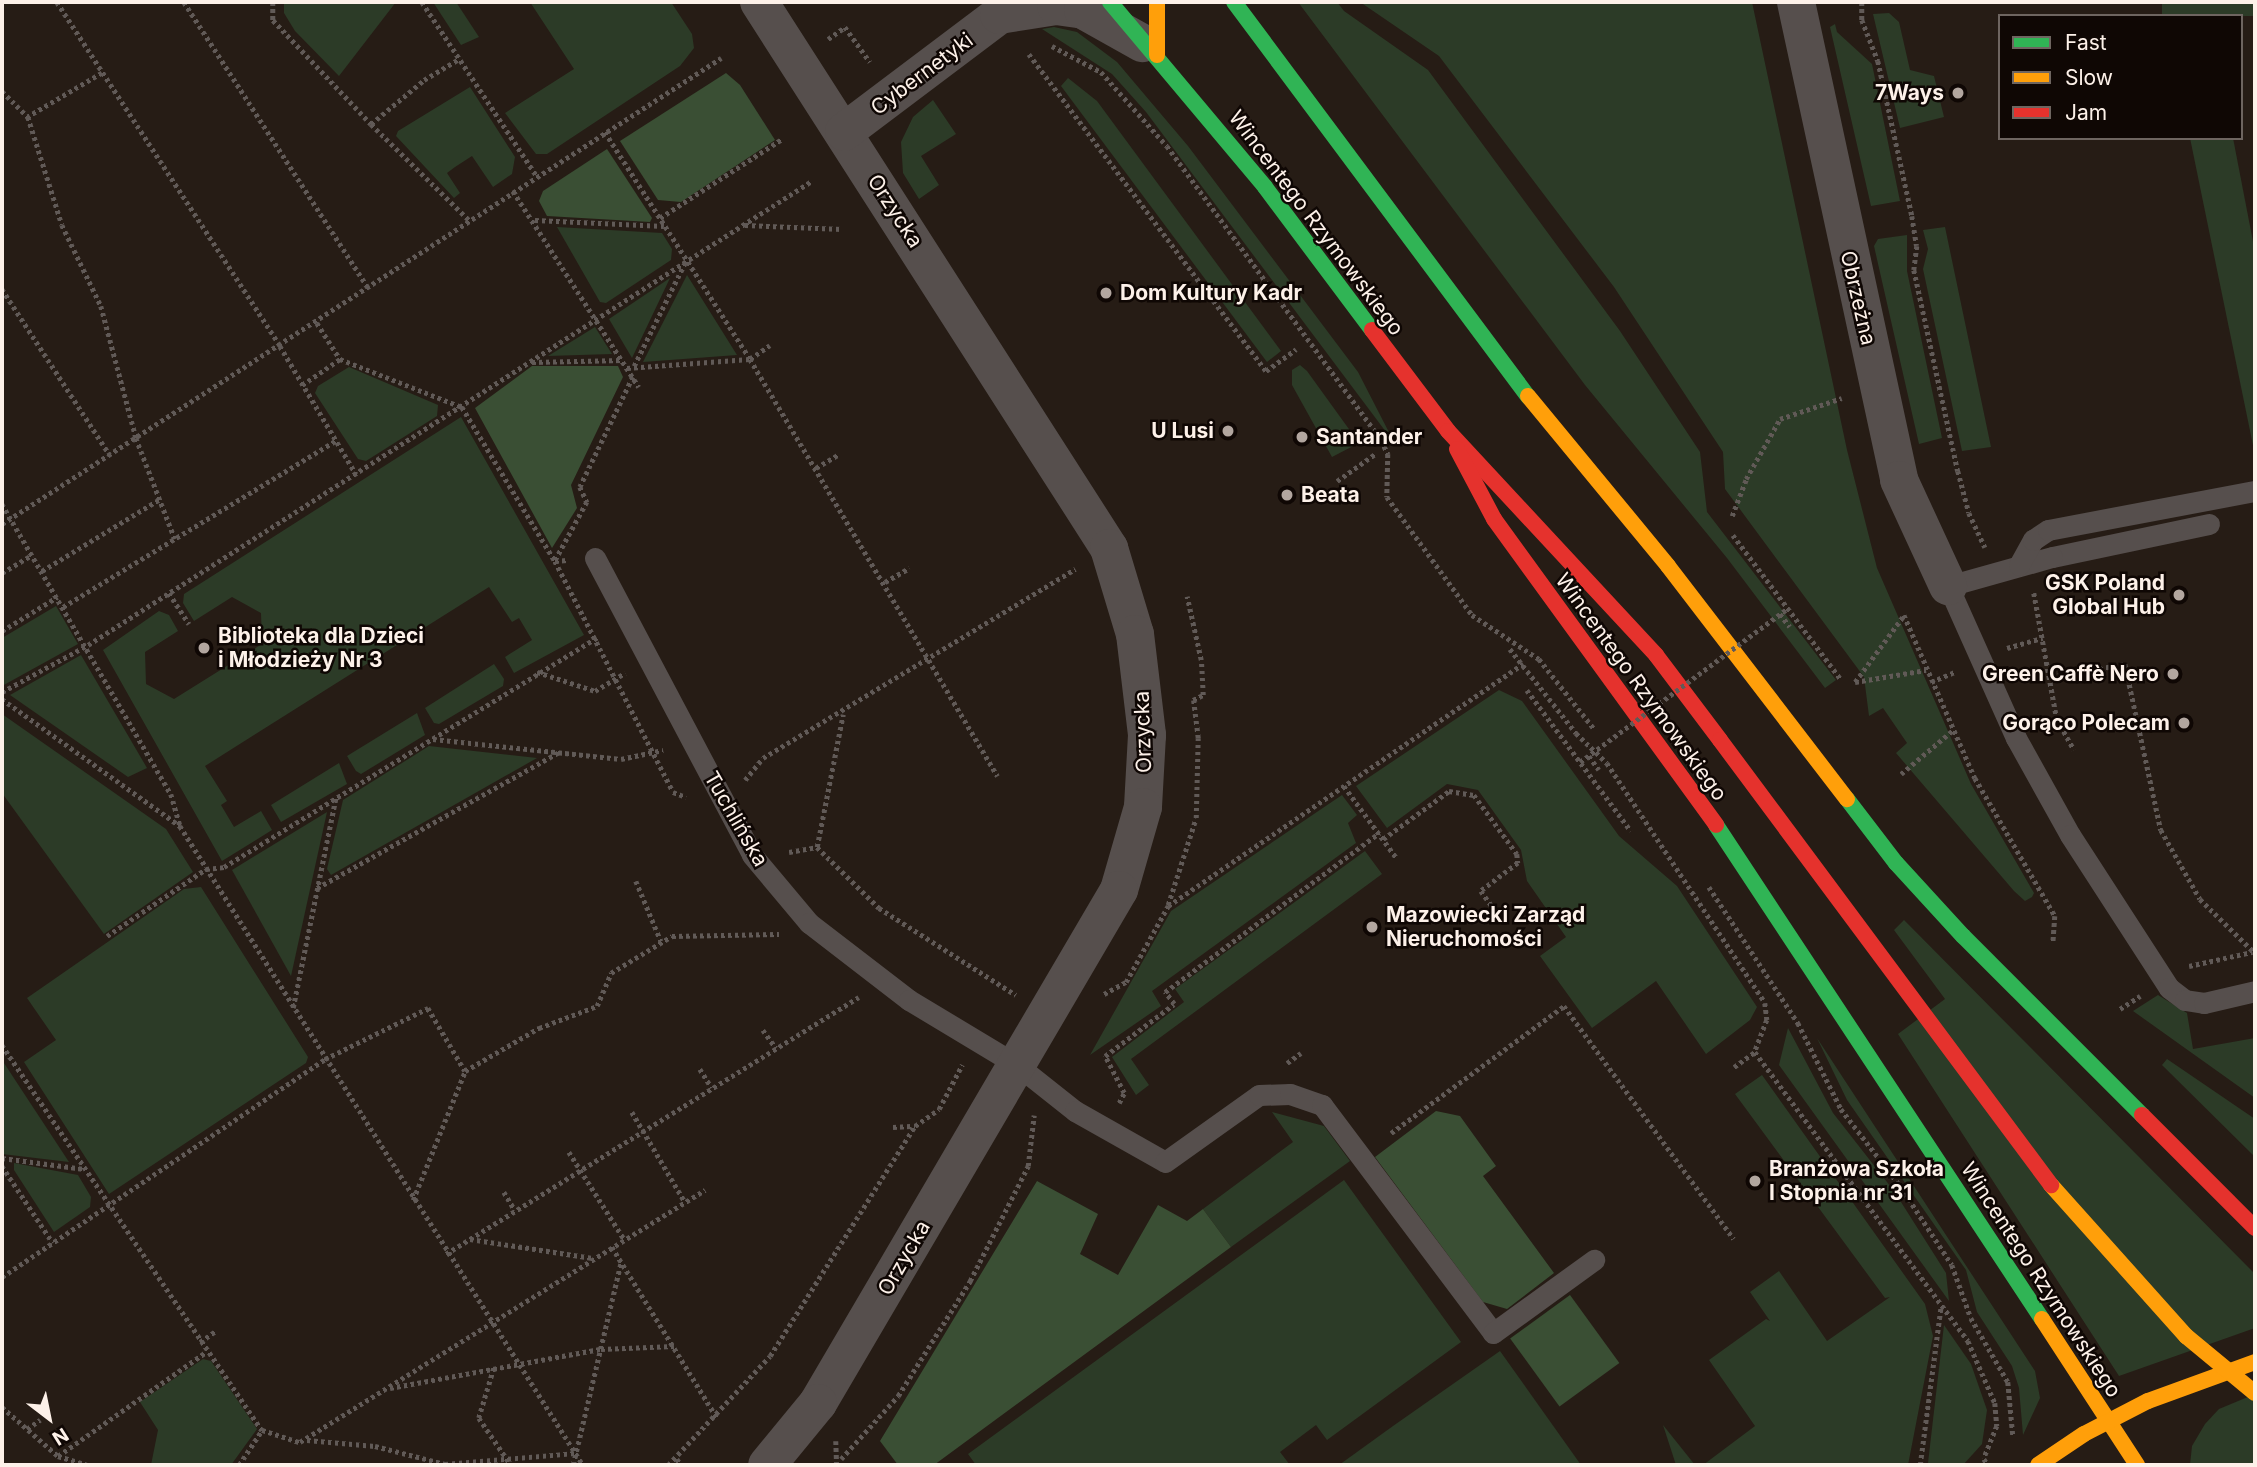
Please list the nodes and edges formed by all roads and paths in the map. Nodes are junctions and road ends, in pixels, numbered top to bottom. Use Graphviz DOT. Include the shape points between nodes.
graph roads {
  1 [pos="57,2"];
  2 [pos="184,2"];
  3 [pos="273,2"];
  4 [pos="422,2"];
  5 [pos="759,2"];
  6 [pos="1110,2"];
  7 [pos="1157,2"];
  8 [pos="1236,2"];
  9 [pos="1796,2"];
  10 [pos="1862,2"];
  11 [pos="1000,8"];
  12 [pos="1048,44"];
  13 [pos="818,46"];
  14 [pos="1029,54"];
  15 [pos="880,55"];
  16 [pos="1157,55"];
  17 [pos="721,58"];
  18 [pos="459,59"];
  19 [pos="102,72"];
  20 [pos="2,91"];
  21 [pos="28,117"];
  22 [pos="370,124"];
  23 [pos="605,132"];
  24 [pos="844,132"];
  25 [pos="782,139"];
  26 [pos="536,175"];
  27 [pos="810,182"];
  28 [pos="513,190"];
  29 [pos="660,218"];
  30 [pos="469,220"];
  31 [pos="535,220"];
  32 [pos="743,225"];
  33 [pos="665,226"];
  34 [pos="842,229"];
  35 [pos="687,260"];
  36 [pos="368,288"];
  37 [pos="2,289"];
  38 [pos="597,318"];
  39 [pos="317,323"];
  40 [pos="770,345"];
  41 [pos="280,346"];
  42 [pos="1296,349"];
  43 [pos="340,359"];
  44 [pos="750,359"];
  45 [pos="623,360"];
  46 [pos="531,362"];
  47 [pos="630,368"];
  48 [pos="302,385"];
  49 [pos="639,387"];
  50 [pos="1842,398"];
  51 [pos="462,407"];
  52 [pos="1448,431"];
  53 [pos="136,438"];
  54 [pos="335,441"];
  55 [pos="1375,454"];
  56 [pos="110,455"];
  57 [pos="838,455"];
  58 [pos="816,468"];
  59 [pos="356,475"];
  60 [pos="1337,481"];
  61 [pos="2255,491"];
  62 [pos="160,499"];
  63 [pos="2,504"];
  64 [pos="1732,516"];
  65 [pos="10,519"];
  66 [pos="2,524"];
  67 [pos="2209,524"];
  68 [pos="1732,535"];
  69 [pos="175,538"];
  70 [pos="1109,548"];
  71 [pos="32,555"];
  72 [pos="595,558"];
  73 [pos="2019,565"];
  74 [pos="909,568"];
  75 [pos="41,571"];
  76 [pos="1997,572"];
  77 [pos="2,573"];
  78 [pos="885,582"];
  79 [pos="1948,586"];
  80 [pos="169,593"];
  81 [pos="57,597"];
  82 [pos="1187,597"];
  83 [pos="62,607"];
  84 [pos="1788,608"];
  85 [pos="1780,614"];
  86 [pos="627,619"];
  87 [pos="189,624"];
  88 [pos="1790,628"];
  89 [pos="2,631"];
  90 [pos="88,645"];
  91 [pos="1510,649"];
  92 [pos="648,659"];
  93 [pos="931,660"];
  94 [pos="1523,664"];
  95 [pos="1926,670"];
  96 [pos="537,672"];
  97 [pos="2051,677"];
  98 [pos="1840,678"];
  99 [pos="1527,690"];
  100 [pos="2,692"];
  101 [pos="2,699"];
  102 [pos="843,714"];
  103 [pos="1953,730"];
  104 [pos="690,737"];
  105 [pos="432,738"];
  106 [pos="1617,750"];
  107 [pos="2074,750"];
  108 [pos="559,752"];
  109 [pos="1589,756"];
  110 [pos="1580,762"];
  111 [pos="1599,770"];
  112 [pos="1901,774"];
  113 [pos="998,776"];
  114 [pos="746,779"];
  115 [pos="1345,786"];
  116 [pos="716,787"];
  117 [pos="743,789"];
  118 [pos="337,796"];
  119 [pos="690,798"];
  120 [pos="180,826"];
  121 [pos="1631,831"];
  122 [pos="1379,833"];
  123 [pos="1383,839"];
  124 [pos="817,847"];
  125 [pos="782,850"];
  126 [pos="1396,857"];
  127 [pos="206,869"];
  128 [pos="1701,875"];
  129 [pos="636,881"];
  130 [pos="317,888"];
  131 [pos="1168,906"];
  132 [pos="1497,913"];
  133 [pos="809,923"];
  134 [pos="107,936"];
  135 [pos="661,941"];
  136 [pos="2053,943"];
  137 [pos="2255,953"];
  138 [pos="883,981"];
  139 [pos="2255,991"];
  140 [pos="1097,1005"];
  141 [pos="293,1009"];
  142 [pos="1047,1013"];
  143 [pos="763,1030"];
  144 [pos="2,1045"];
  145 [pos="776,1048"];
  146 [pos="1755,1052"];
  147 [pos="1301,1053"];
  148 [pos="325,1059"];
  149 [pos="964,1063"];
  150 [pos="1017,1065"];
  151 [pos="1734,1067"];
  152 [pos="700,1069"];
  153 [pos="1280,1069"];
  154 [pos="465,1070"];
  155 [pos="712,1088"];
  156 [pos="1049,1092"];
  157 [pos="1106,1100"];
  158 [pos="1118,1106"];
  159 [pos="632,1112"];
  160 [pos="1129,1113"];
  161 [pos="915,1126"];
  162 [pos="893,1127"];
  163 [pos="643,1131"];
  164 [pos="1391,1133"];
  165 [pos="569,1152"];
  166 [pos="2,1158"];
  167 [pos="2,1166"];
  168 [pos="84,1169"];
  169 [pos="581,1170"];
  170 [pos="705,1190"];
  171 [pos="504,1192"];
  172 [pos="413,1200"];
  173 [pos="685,1202"];
  174 [pos="108,1206"];
  175 [pos="515,1210"];
  176 [pos="2255,1228"];
  177 [pos="469,1239"];
  178 [pos="624,1239"];
  179 [pos="1734,1239"];
  180 [pos="53,1243"];
  181 [pos="612,1247"];
  182 [pos="446,1254"];
  183 [pos="594,1258"];
  184 [pos="1594,1260"];
  185 [pos="621,1262"];
  186 [pos="2,1277"];
  187 [pos="1941,1305"];
  188 [pos="489,1322"];
  189 [pos="216,1331"];
  190 [pos="199,1343"];
  191 [pos="674,1346"];
  192 [pos="601,1349"];
  193 [pos="206,1352"];
  194 [pos="2255,1362"];
  195 [pos="517,1364"];
  196 [pos="494,1368"];
  197 [pos="386,1388"];
  198 [pos="2255,1393"];
  199 [pos="2,1407"];
  200 [pos="717,1418"];
  201 [pos="40,1420"];
  202 [pos="2108,1421"];
  203 [pos="27,1429"];
  204 [pos="262,1430"];
  205 [pos="306,1440"];
  206 [pos="2012,1450"];
  207 [pos="575,1453"];
  208 [pos="58,1456"];
  209 [pos="677,1459"];
  210 [pos="841,1459"];
  211 [pos="510,1464"];
  212 [pos="87,1465"];
  213 [pos="239,1465"];
  214 [pos="573,1465"];
  215 [pos="583,1465"];
  216 [pos="668,1465"];
  217 [pos="681,1465"];
  218 [pos="767,1465"];
  219 [pos="1920,1465"];
  220 [pos="1988,1465"];
  221 [pos="2038,1465"];
  222 [pos="2137,1465"];
  1 -- 19 [label="path"];
  2 -- 36 [label="path"];
  3 -- 22 [label="path" via="273,20"];
  4 -- 18 [label="path"];
  5 -- 24 [label="street, Orzycka"];
  6 -- 16 [label="main road, Wincentego Rzymowskiego"];
  7 -- 16 [label="main road"];
  8 -- 176 [label="main road" via="1484,342 1668,566 1896,863"];
  9 -- 79 [label="street, Obrzeżna" via="1899,480"];
  10 -- 76 [label="path" via="1912,216 1917,246 1914,270 1958,471 1969,513"];
  11 -- 16 [label="street, Cybernetyki" via="1083,10 1130,34"];
  11 -- 24 [label="street, Cybernetyki"];
  12 -- 106 [label="path" via="1101,72 1167,146 1381,440 1388,454 1387,497 1472,615 1539,659"];
  13 -- 15 [label="path" via="845,27 870,63"];
  14 -- 42 [label="path" via="1266,371"];
  16 -- 52 [label="main road, Wincentego Rzymowskiego" via="1265,187"];
  17 -- 23 [label="path"];
  18 -- 22 [label="path" via="424,80"];
  18 -- 26 [label="path"];
  19 -- 21 [label="path"];
  19 -- 41 [label="path"];
  20 -- 21 [label="path"];
  21 -- 53 [label="path" via="62,225 100,306"];
  22 -- 30 [label="path"];
  23 -- 26 [label="path"];
  23 -- 29 [label="path"];
  24 -- 70 [label="street, Orzycka"];
  25 -- 29 [label="path"];
  26 -- 28 [label="path"];
  27 -- 32 [label="path"];
  28 -- 30 [label="path"];
  28 -- 31 [label="path"];
  29 -- 33 [label="path"];
  30 -- 36 [label="path"];
  31 -- 33 [label="path"];
  31 -- 38 [label="path"];
  32 -- 34 [label="path"];
  32 -- 35 [label="path"];
  33 -- 35 [label="path"];
  35 -- 38 [label="path"];
  35 -- 44 [label="path"];
  35 -- 47 [label="path"];
  36 -- 39 [label="path"];
  37 -- 56 [label="path"];
  38 -- 45 [label="path"];
  38 -- 46 [label="path"];
  39 -- 41 [label="path"];
  39 -- 43 [label="path"];
  40 -- 44 [label="path"];
  41 -- 48 [label="path"];
  41 -- 53 [label="path"];
  43 -- 48 [label="path"];
  43 -- 51 [label="path"];
  44 -- 47 [label="path"];
  44 -- 58 [label="path"];
  45 -- 46 [label="path"];
  45 -- 47 [label="path"];
  46 -- 51 [label="path"];
  47 -- 49 [label="path"];
  48 -- 54 [label="path"];
  50 -- 64 [label="path" via="1780,419 1746,479"];
  51 -- 59 [label="path"];
  51 -- 72 [label="path" via="555,561"];
  52 -- 198 [label="main road, bridge" via="1656,655 2027,1156 2095,1239 2186,1336"];
  52 -- 202 [label="main road, Wincentego Rzymowskiego" via="1494,520 1751,874"];
  53 -- 56 [label="path"];
  53 -- 62 [label="path"];
  54 -- 59 [label="path"];
  54 -- 69 [label="path"];
  55 -- 60 [label="path"];
  56 -- 65 [label="path"];
  57 -- 58 [label="path"];
  58 -- 78 [label="path"];
  59 -- 80 [label="path"];
  61 -- 73 [label="lane" via="2048,530 2033,540"];
  62 -- 69 [label="path"];
  62 -- 75 [label="path"];
  63 -- 65 [label="path"];
  65 -- 66 [label="path"];
  65 -- 71 [label="path"];
  67 -- 73 [label="lane"];
  68 -- 84 [label="path"];
  69 -- 83 [label="path"];
  70 -- 93 [label="path"];
  70 -- 142 [label="street, Orzycka" via="1135,634 1143,690 1147,735 1143,807 1119,890"];
  71 -- 75 [label="path"];
  71 -- 77 [label="path"];
  72 -- 86 [label="lane, Tuchlińska"];
  73 -- 76 [label="lane"];
  74 -- 78 [label="path"];
  75 -- 81 [label="path"];
  76 -- 79 [label="lane"];
  76 -- 97 [label="path" via="2032,583"];
  78 -- 93 [label="path"];
  79 -- 139 [label="lane" via="2016,738 2070,835 2169,988 2185,1000 2204,1003"];
  80 -- 87 [label="path"];
  80 -- 90 [label="path"];
  81 -- 83 [label="path"];
  81 -- 89 [label="path"];
  82 -- 131 [label="path" via="1201,660 1203,695 1193,700 1198,738 1196,818"];
  83 -- 90 [label="path"];
  84 -- 85 [label="path, bridge"];
  84 -- 98 [label="path"];
  85 -- 88 [label="path"];
  85 -- 109 [label="path, bridge"];
  86 -- 92 [label="lane, Tuchlińska"];
  86 -- 96 [label="path"];
  90 -- 100 [label="path"];
  90 -- 120 [label="path" via="171,794"];
  91 -- 94 [label="path"];
  92 -- 96 [label="path" via="595,691"];
  92 -- 104 [label="lane, Tuchlińska"];
  93 -- 102 [label="path"];
  93 -- 113 [label="path"];
  94 -- 115 [label="path"];
  94 -- 146 [label="path" via="1576,733 1607,763 1765,1003 1767,1020"];
  95 -- 95 [label="path" via="1879,678 1855,682 1904,615"];
  95 -- 103 [label="path"];
  96 -- 105 [label="path"];
  97 -- 107 [label="path" via="2057,719"];
  97 -- 137 [label="path" via="2125,664 2161,830 2200,899"];
  99 -- 110 [label="path"];
  101 -- 120 [label="path"];
  102 -- 114 [label="path" via="763,758"];
  102 -- 124 [label="path"];
  103 -- 112 [label="path"];
  103 -- 136 [label="path" via="1975,778 2055,916"];
  104 -- 108 [label="path" via="652,755 621,759"];
  104 -- 116 [label="lane, Tuchlińska"];
  105 -- 108 [label="path"];
  105 -- 118 [label="path"];
  108 -- 130 [label="path"];
  109 -- 110 [label="path, bridge"];
  109 -- 111 [label="path"];
  110 -- 121 [label="path"];
  114 -- 116 [label="path"];
  114 -- 117 [label="path"];
  115 -- 122 [label="path"];
  115 -- 131 [label="path"];
  116 -- 119 [label="path"];
  116 -- 133 [label="lane, Tuchlińska" via="752,855"];
  118 -- 127 [label="path" via="224,867"];
  118 -- 130 [label="path"];
  120 -- 127 [label="path"];
  122 -- 123 [label="path"];
  122 -- 158 [label="path" via="1165,992 1174,1004 1105,1056 1124,1093"];
  123 -- 126 [label="path"];
  123 -- 132 [label="path" via="1449,791 1474,795 1517,854 1518,863 1481,891"];
  124 -- 125 [label="path" via="795,853"];
  124 -- 142 [label="path" via="879,908"];
  127 -- 134 [label="path"];
  127 -- 141 [label="path"];
  128 -- 206 [label="path" via="1798,1023 1841,1109 1901,1187 1952,1265 1971,1318 2008,1382 2013,1406"];
  129 -- 135 [label="path"];
  130 -- 141 [label="path"];
  131 -- 140 [label="path" via="1126,982 1102,995"];
  133 -- 135 [label="path" via="781,934 671,936"];
  133 -- 138 [label="lane, Tuchlińska"];
  135 -- 154 [label="path" via="611,973 597,1006 540,1028"];
  138 -- 145 [label="path"];
  138 -- 150 [label="lane, Tuchlińska"];
  141 -- 148 [label="path"];
  142 -- 150 [label="street, Orzycka"];
  143 -- 145 [label="path"];
  144 -- 168 [label="path"];
  145 -- 155 [label="path"];
  146 -- 151 [label="path"];
  146 -- 187 [label="path"];
  147 -- 153 [label="path"];
  148 -- 154 [label="path" via="428,1008"];
  148 -- 172 [label="path"];
  148 -- 174 [label="path"];
  149 -- 161 [label="path" via="939,1109"];
  150 -- 156 [label="lane, Tuchlińska"];
  150 -- 218 [label="street, Orzycka" via="818,1403"];
  152 -- 155 [label="path"];
  154 -- 172 [label="path"];
  155 -- 163 [label="path"];
  156 -- 184 [label="lane, Tuchlińska" via="1165,1162 1259,1095 1290,1094 1322,1105 1493,1333"];
  156 -- 210 [label="path" via="1036,1105 1028,1166 970,1281 898,1396"];
  157 -- 158 [label="path"];
  158 -- 160 [label="path"];
  159 -- 163 [label="path"];
  161 -- 162 [label="path"];
  161 -- 200 [label="path" via="770,1356"];
  163 -- 169 [label="path"];
  163 -- 173 [label="path"];
  164 -- 179 [label="path" via="1564,1006"];
  165 -- 169 [label="path"];
  166 -- 168 [label="path"];
  167 -- 180 [label="path"];
  168 -- 174 [label="path"];
  169 -- 175 [label="path"];
  169 -- 178 [label="path"];
  170 -- 173 [label="path"];
  171 -- 175 [label="path"];
  172 -- 182 [label="path"];
  173 -- 178 [label="path"];
  174 -- 180 [label="path"];
  174 -- 190 [label="path"];
  175 -- 177 [label="path"];
  177 -- 182 [label="path"];
  177 -- 183 [label="path"];
  178 -- 181 [label="path"];
  180 -- 186 [label="path"];
  181 -- 183 [label="path"];
  181 -- 185 [label="path"];
  182 -- 188 [label="path"];
  183 -- 188 [label="path"];
  185 -- 191 [label="path"];
  185 -- 192 [label="path"];
  187 -- 219 [label="path"];
  187 -- 220 [label="path" via="1985,1372 1995,1403 1997,1426 1984,1460"];
  188 -- 195 [label="path"];
  188 -- 197 [label="path"];
  189 -- 190 [label="path"];
  190 -- 193 [label="path"];
  191 -- 192 [label="path"];
  191 -- 200 [label="path"];
  192 -- 195 [label="path"];
  192 -- 207 [label="path"];
  193 -- 204 [label="path"];
  193 -- 208 [label="path"];
  194 -- 202 [label="main road" via="2171,1391"];
  195 -- 196 [label="path"];
  195 -- 207 [label="path"];
  196 -- 197 [label="path"];
  196 -- 211 [label="path" via="479,1418"];
  197 -- 205 [label="path"];
  199 -- 203 [label="path"];
  200 -- 209 [label="path"];
  201 -- 203 [label="path"];
  202 -- 221 [label="main road"];
  202 -- 222 [label="main road, Wincentego Rzymowskiego"];
  203 -- 208 [label="path"];
  204 -- 205 [label="path"];
  204 -- 213 [label="path"];
  205 -- 211 [label="path" via="375,1446 445,1464"];
  207 -- 211 [label="path"];
  207 -- 214 [label="path"];
  207 -- 215 [label="path"];
  208 -- 212 [label="path"];
  209 -- 216 [label="path"];
  209 -- 217 [label="path"];
}
